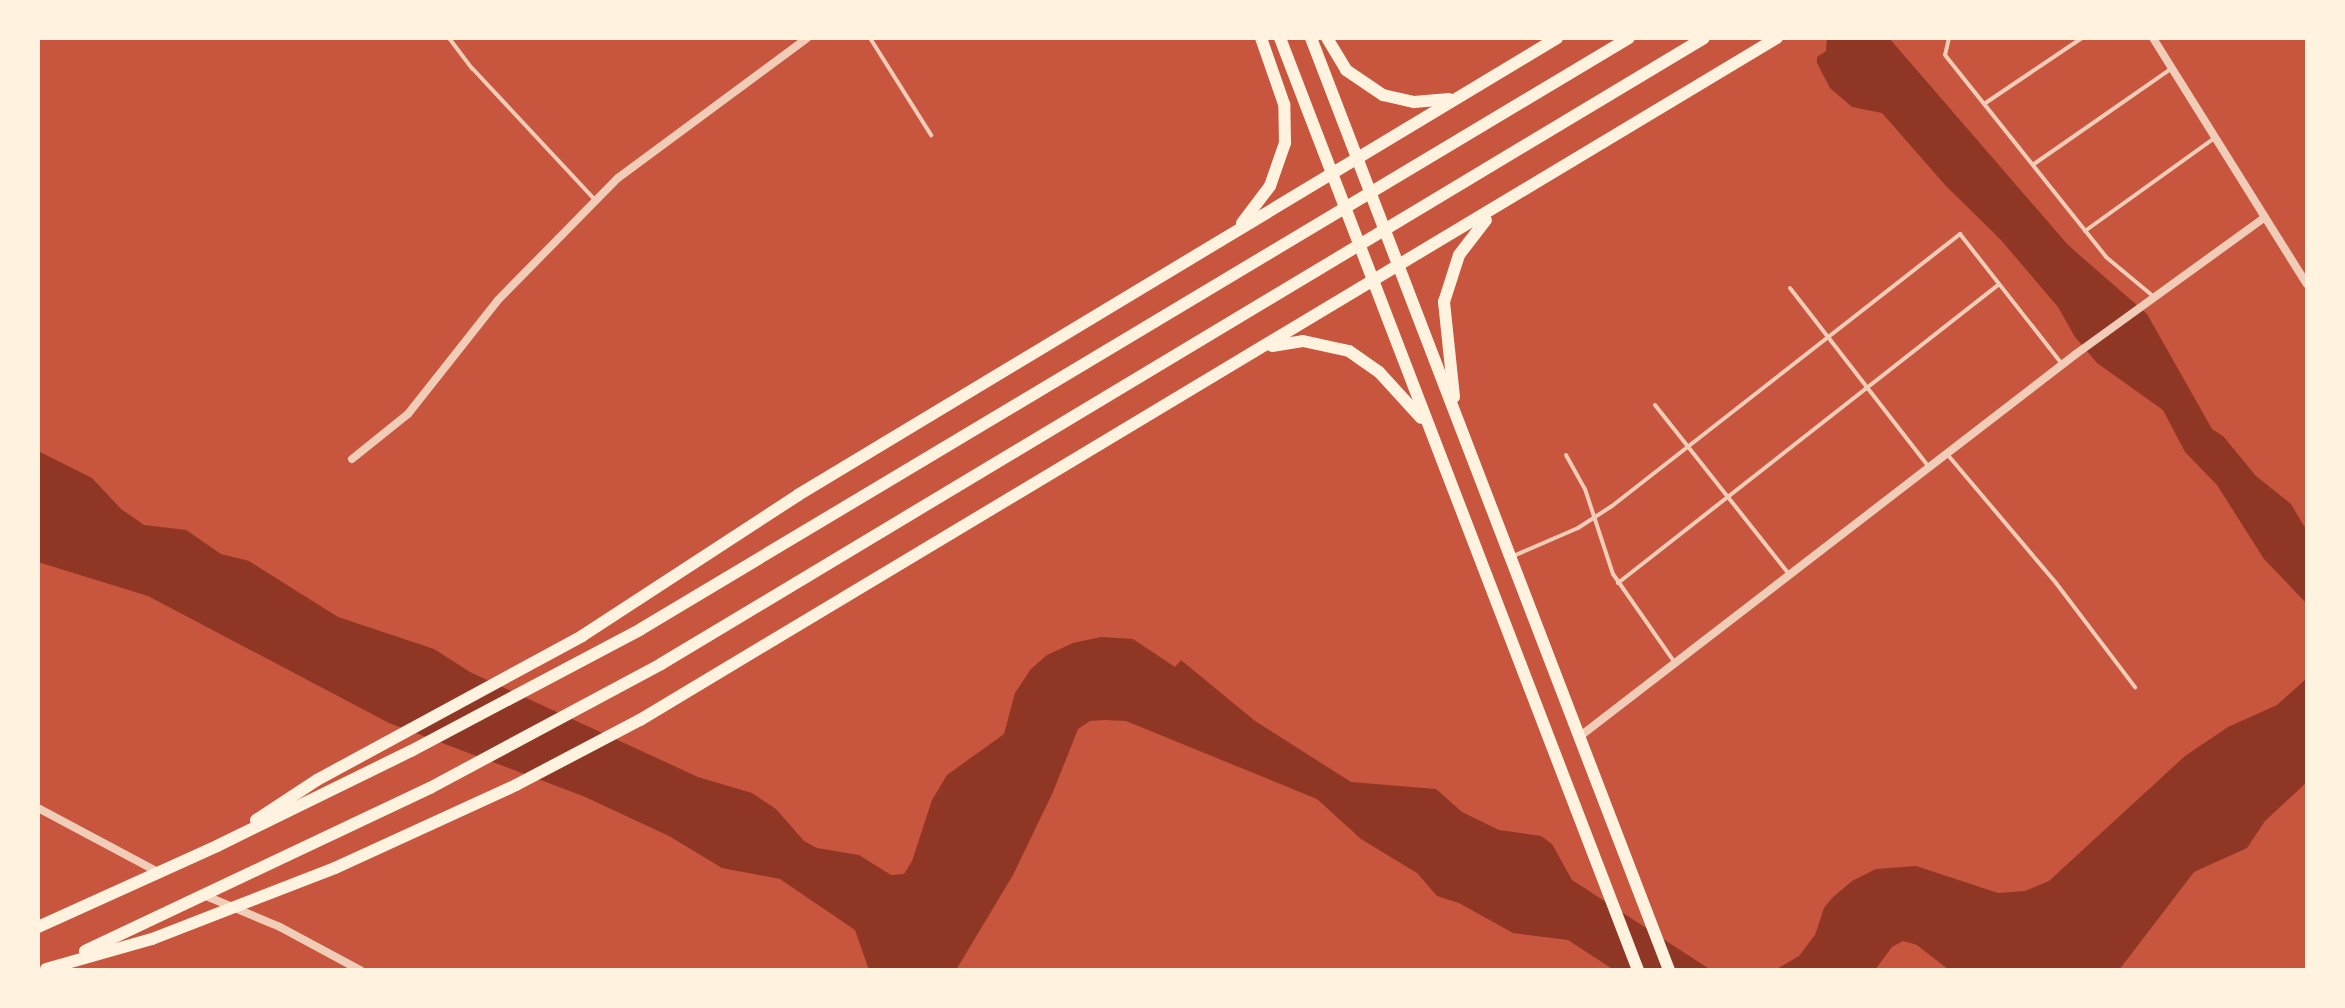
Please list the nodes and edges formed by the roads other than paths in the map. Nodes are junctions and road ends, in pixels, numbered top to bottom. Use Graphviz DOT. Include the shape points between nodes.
graph roads {
  1 [pos="449,38"];
  2 [pos="807,38"];
  3 [pos="870,38"];
  4 [pos="1261,38"];
  5 [pos="1280,38"];
  6 [pos="1311,38"];
  7 [pos="1327,38"];
  8 [pos="1557,38"];
  9 [pos="1629,38"];
  10 [pos="1704,38"];
  11 [pos="1777,38"];
  12 [pos="1949,38"];
  13 [pos="2082,38"];
  14 [pos="2153,38"];
  15 [pos="2172,68"];
  16 [pos="1470,90"];
  17 [pos="1984,104"];
  18 [pos="931,135"];
  19 [pos="2214,138"];
  20 [pos="1357,158"];
  21 [pos="2034,164"];
  22 [pos="1331,173"];
  23 [pos="1512,198"];
  24 [pos="596,201"];
  25 [pos="2265,217"];
  26 [pos="1237,229"];
  27 [pos="2085,231"];
  28 [pos="1398,266"];
  29 [pos="1373,282"];
  30 [pos="1999,284"];
  31 [pos="2307,284"];
  32 [pos="1790,288"];
  33 [pos="2155,297"];
  34 [pos="1828,337"];
  35 [pos="1261,349"];
  36 [pos="2062,365"];
  37 [pos="1867,388"];
  38 [pos="1655,405"];
  39 [pos="1457,420"];
  40 [pos="1430,431"];
  41 [pos="1688,446"];
  42 [pos="1947,454"];
  43 [pos="1566,455"];
  44 [pos="352,459"];
  45 [pos="1929,468"];
  46 [pos="1728,497"];
  47 [pos="1594,518"];
  48 [pos="1510,558"];
  49 [pos="1790,575"];
  50 [pos="1618,583"];
  51 [pos="1675,663"];
  52 [pos="2135,687"];
  53 [pos="1579,737"];
  54 [pos="38,808"];
  55 [pos="217,846"];
  56 [pos="159,873"];
  57 [pos="206,896"];
  58 [pos="235,908"];
  59 [pos="38,927"];
  60 [pos="44,969"];
  61 [pos="360,970"];
  62 [pos="1638,970"];
  63 [pos="1669,970"];
  1 -- 24 [label="lane"];
  2 -- 24 [label="street" via="618,178"];
  3 -- 18 [label="lane"];
  4 -- 26 [label="main road" via="1284,104 1285,143 1270,186"];
  5 -- 22 [label="main road"];
  6 -- 20 [label="main road"];
  7 -- 16 [label="main road" via="1346,70 1383,95 1429,102"];
  8 -- 16 [label="main road"];
  9 -- 55 [label="main road" via="708,589 383,765"];
  10 -- 57 [label="main road" via="623,685 435,785"];
  11 -- 23 [label="main road"];
  12 -- 17 [label="lane" via="1945,55"];
  13 -- 17 [label="lane"];
  14 -- 15 [label="street"];
  15 -- 19 [label="street"];
  15 -- 21 [label="lane"];
  16 -- 20 [label="main road"];
  17 -- 21 [label="lane"];
  19 -- 25 [label="street"];
  19 -- 27 [label="lane"];
  20 -- 22 [label="main road"];
  20 -- 28 [label="main road"];
  21 -- 27 [label="lane"];
  22 -- 26 [label="main road"];
  22 -- 29 [label="main road"];
  23 -- 28 [label="main road"];
  23 -- 39 [label="main road" via="1473,234 1447,286 1443,319"];
  24 -- 44 [label="street" via="498,300 408,414"];
  25 -- 31 [label="street"];
  25 -- 33 [label="street"];
  26 -- 55 [label="main road" via="839,470 582,636 346,764"];
  27 -- 33 [label="lane" via="2106,257"];
  28 -- 29 [label="main road"];
  28 -- 39 [label="main road"];
  29 -- 35 [label="main road"];
  29 -- 40 [label="main road"];
  30 -- 34 [label="lane" via="1960,234"];
  30 -- 36 [label="lane"];
  30 -- 37 [label="lane"];
  32 -- 34 [label="lane"];
  33 -- 36 [label="street"];
  34 -- 37 [label="lane"];
  34 -- 41 [label="lane"];
  35 -- 40 [label="main road" via="1303,341 1349,351 1395,387"];
  35 -- 58 [label="main road" via="677,700 472,806"];
  36 -- 42 [label="street"];
  37 -- 45 [label="lane"];
  37 -- 46 [label="lane"];
  38 -- 41 [label="lane"];
  39 -- 48 [label="main road"];
  40 -- 62 [label="main road"];
  41 -- 46 [label="lane"];
  41 -- 47 [label="lane"];
  42 -- 45 [label="street"];
  42 -- 52 [label="lane"];
  43 -- 47 [label="lane"];
  45 -- 49 [label="street"];
  46 -- 49 [label="lane"];
  46 -- 50 [label="lane"];
  47 -- 48 [label="lane"];
  47 -- 50 [label="lane"];
  48 -- 53 [label="main road"];
  49 -- 51 [label="street"];
  50 -- 51 [label="lane"];
  51 -- 53 [label="street"];
  53 -- 63 [label="main road"];
  54 -- 56 [label="street"];
  55 -- 56 [label="main road"];
  56 -- 59 [label="main road"];
  57 -- 58 [label="street"];
  57 -- 60 [label="main road"];
  58 -- 60 [label="main road" via="152,939"];
  58 -- 61 [label="street"];
}
